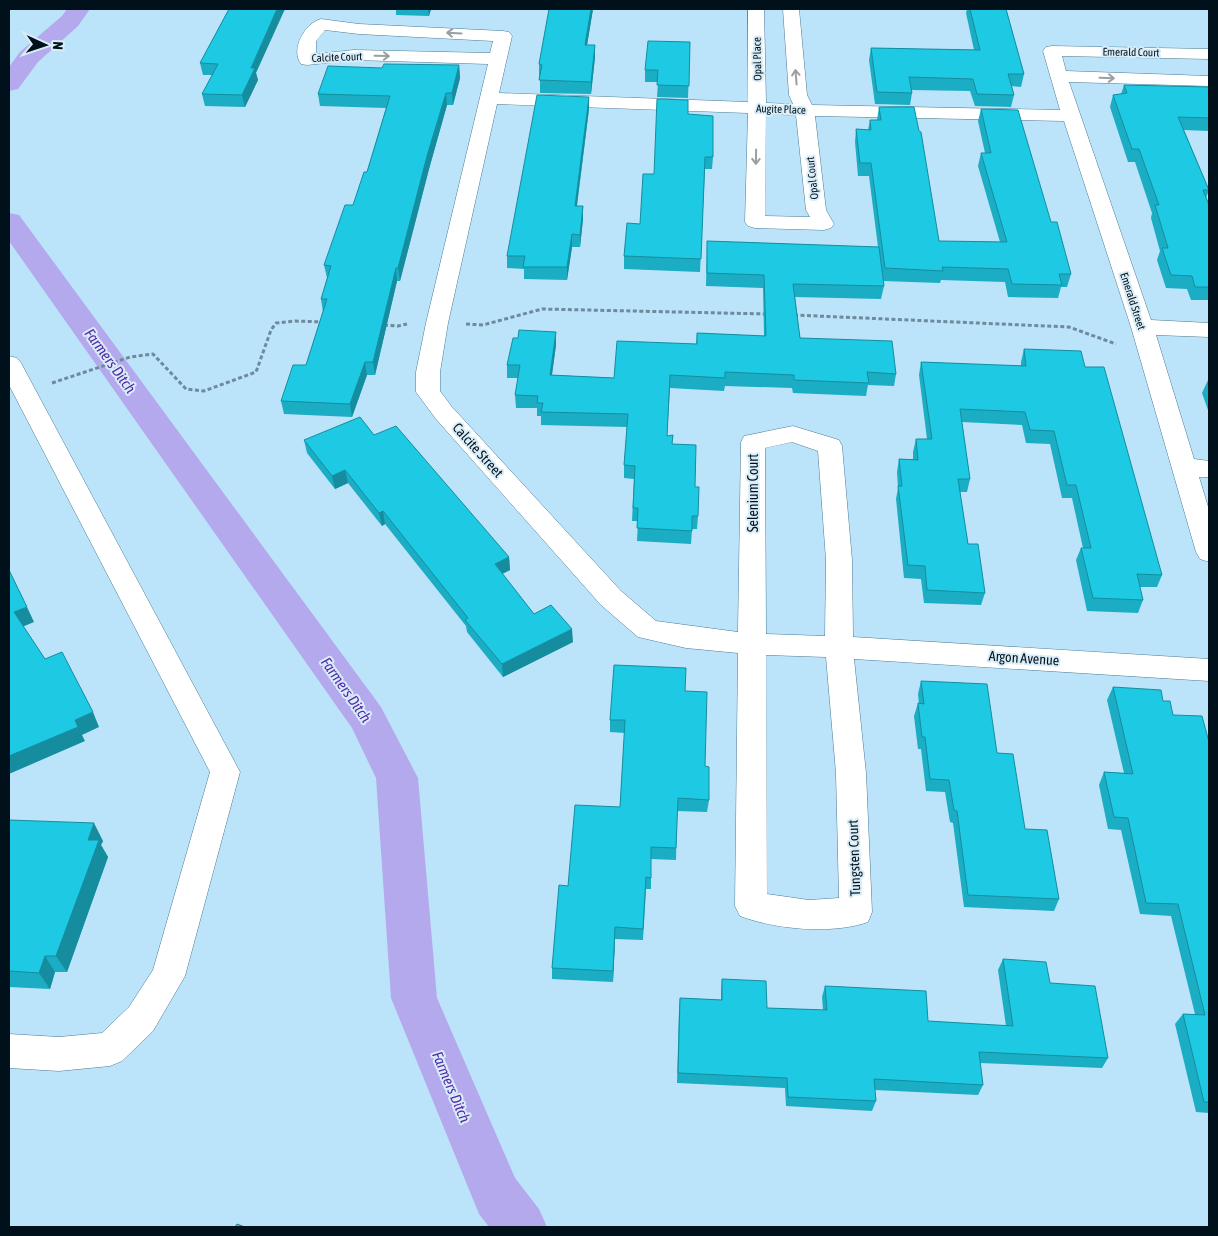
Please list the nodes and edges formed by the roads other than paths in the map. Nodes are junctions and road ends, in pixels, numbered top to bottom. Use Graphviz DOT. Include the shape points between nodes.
graph roads {
  1 [pos="756,9"];
  2 [pos="791,9"];
  3 [pos="503,36"];
  4 [pos="1052,51"];
  5 [pos="1209,54"];
  6 [pos="497,59"];
  7 [pos="1058,76"];
  8 [pos="1209,81"];
  9 [pos="490,98"];
  10 [pos="757,108"];
  11 [pos="805,110"];
  12 [pos="1071,116"];
  13 [pos="1209,330"];
  14 [pos="1145,336"];
  15 [pos="9,363"];
  16 [pos="1183,467"];
  17 [pos="1209,469"];
  18 [pos="1204,523"];
  19 [pos="1209,552"];
  20 [pos="753,644"];
  21 [pos="839,647"];
  22 [pos="1209,670"];
  23 [pos="9,1051"];
  1 -- 10 [label="street, Opal Place"];
  11 -- 2 [label="street, Opal Court, one-way" via="798,95"];
  3 -- 6 [label="street, Calcite Street"];
  3 -- 6 [label="street, Calcite Court, one-way" via="321,24 307,40 307,60 354,55"];
  4 -- 5 [label="street, Emerald Court"];
  4 -- 7 [label="street, Emerald Street"];
  6 -- 9 [label="street, Calcite Street"];
  7 -- 8 [label="street, Emerald Court, one-way"];
  7 -- 12 [label="street, Emerald Street"];
  9 -- 10 [label="street, Augite Place"];
  9 -- 20 [label="street, Calcite Street" via="437,323 428,372 428,392 611,598 648,630"];
  10 -- 11 [label="street, Augite Place"];
  10 -- 11 [label="street, Opal Court, one-way" via="755,222 824,224 816,210"];
  11 -- 12 [label="street, Augite Place"];
  12 -- 14 [label="street, Emerald Street"];
  13 -- 14 [label="street"];
  14 -- 16 [label="street, Emerald Street"];
  15 -- 23 [label="street" via="225,772 168,976 141,1020 110,1049 59,1054"];
  16 -- 17 [label="street"];
  16 -- 18 [label="street, Emerald Street"];
  18 -- 19 [label="street, Emerald Street"];
  20 -- 21 [label="street, Calcite Street"];
  20 -- 21 [label="street, Selenium Court" via="753,442 793,434 830,446 839,560"];
  20 -- 21 [label="street, Tungsten Court" via="751,906 809,915 856,912 851,773"];
  21 -- 22 [label="street, Argon Avenue"];
}
